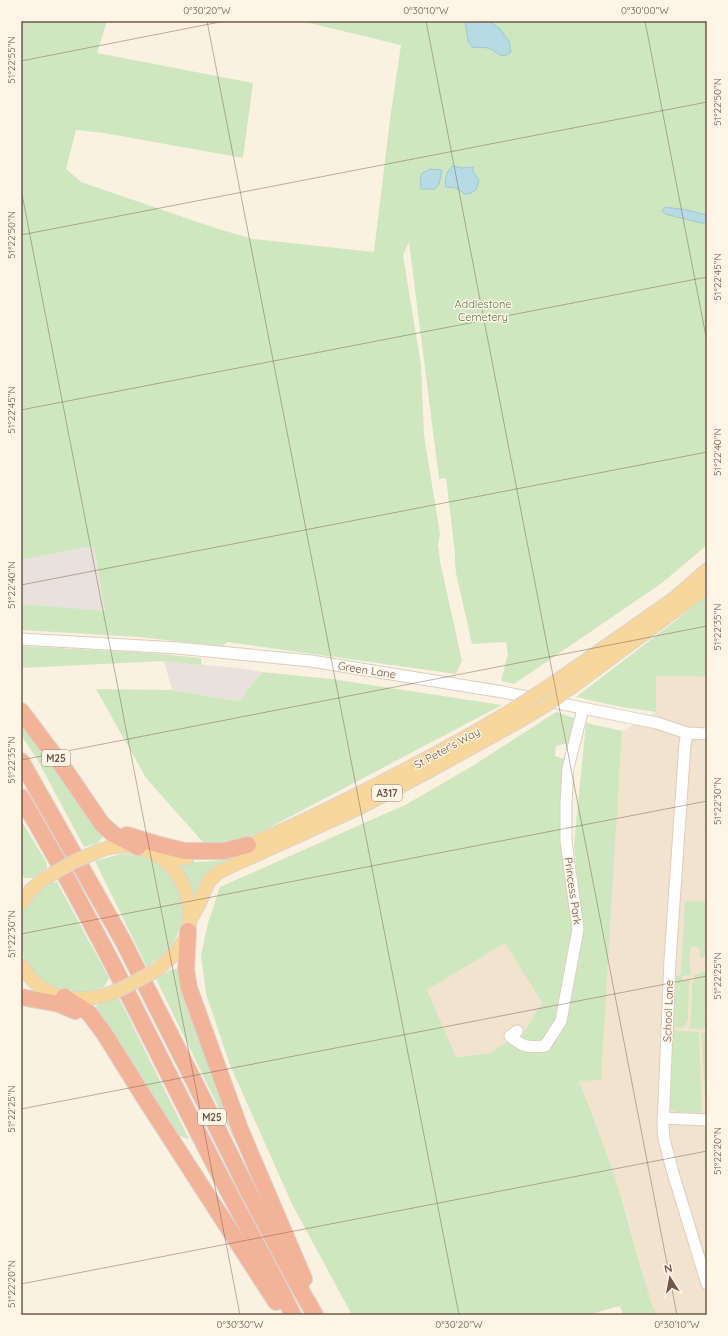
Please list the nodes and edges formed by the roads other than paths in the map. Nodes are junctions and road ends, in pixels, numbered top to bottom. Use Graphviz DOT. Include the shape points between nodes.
graph roads {
  1 [pos="707,570"];
  2 [pos="707,587"];
  3 [pos="21,639"];
  4 [pos="582,709"];
  5 [pos="21,711"];
  6 [pos="512,717"];
  7 [pos="687,733"];
  8 [pos="707,734"];
  9 [pos="21,761"];
  10 [pos="21,798"];
  11 [pos="90,805"];
  12 [pos="248,845"];
  13 [pos="138,847"];
  14 [pos="156,853"];
  15 [pos="21,904"];
  16 [pos="189,925"];
  17 [pos="21,964"];
  18 [pos="21,990"];
  19 [pos="21,997"];
  20 [pos="61,997"];
  21 [pos="518,1031"];
  22 [pos="114,1050"];
  23 [pos="663,1118"];
  24 [pos="707,1120"];
  25 [pos="707,1284"];
  26 [pos="285,1315"];
  27 [pos="293,1315"];
  28 [pos="316,1315"];
  1 -- 6 [label="main road, St Peter's Way / A317, bridge" via="676,598 558,680"];
  2 -- 6 [label="main road, St Peter's Way / A317, bridge" via="548,704"];
  3 -- 4 [label="street, Green Lane" via="178,648 311,661 503,692"];
  4 -- 7 [label="street, Green Lane" via="657,723"];
  4 -- 21 [label="street, Princess Park" via="567,776 566,841 578,929 568,992 561,1021 545,1046 526,1047 518,1043 510,1036"];
  5 -- 11 [label="highway, M25"];
  6 -- 12 [label="main road, St Peter's Way / A317" via="327,810"];
  6 -- 16 [label="main road, St Peter's Way / A317" via="429,771 357,809 218,873 209,881"];
  7 -- 8 [label="street, Green Lane"];
  7 -- 23 [label="street, School Lane" via="684,744 670,960"];
  9 -- 28 [label="highway, M25" via="123,942 247,1189"];
  10 -- 27 [label="highway, M25" via="57,858 135,1006"];
  11 -- 12 [label="highway, M25" via="101,817 129,836 160,845 203,851"];
  11 -- 13 [label="highway, M25" via="102,824 113,834"];
  12 -- 14 [label="main road, St Peter's Way / A317" via="225,854 202,858 180,858"];
  13 -- 14 [label="main road, St Peter's Way"];
  13 -- 15 [label="main road, St Peter's Way, bridge" via="122,846 101,850 73,862 42,880"];
  14 -- 16 [label="main road" via="183,883 187,895"];
  16 -- 20 [label="main road, St Peter's Way, bridge" via="181,946 172,958 157,970 106,995 91,998"];
  16 -- 28 [label="highway, M25" via="186,970 189,988 240,1129 304,1277"];
  17 -- 20 [label="main road" via="37,985"];
  18 -- 20 [label="main road"];
  19 -- 22 [label="highway" via="59,1004 75,1011 90,1022"];
  20 -- 22 [label="highway" via="89,1013"];
  22 -- 26 [label="highway"];
  23 -- 24 [label="street"];
  23 -- 25 [label="street, School Lane" via="664,1139 673,1173"];
}
